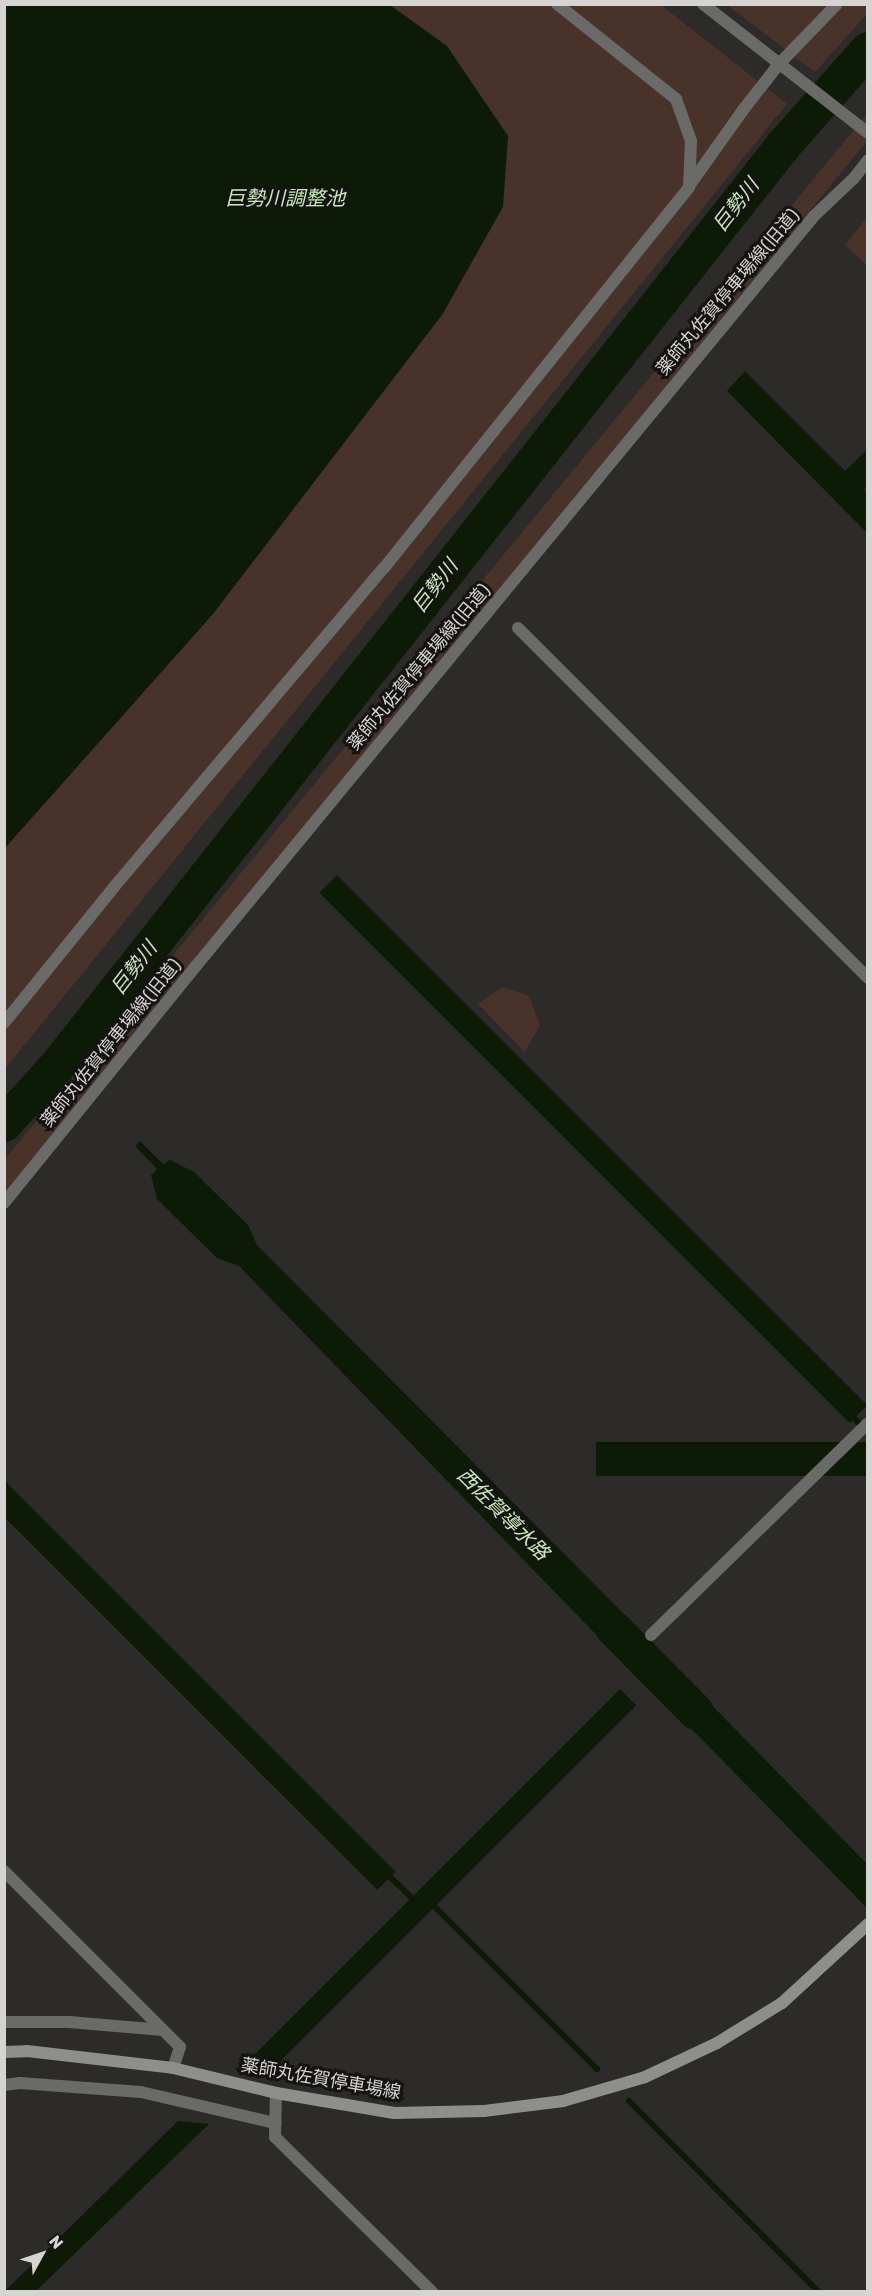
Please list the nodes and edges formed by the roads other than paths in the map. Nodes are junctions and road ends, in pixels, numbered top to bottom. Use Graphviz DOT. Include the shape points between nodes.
graph roads {
  1 [pos="557,4"];
  2 [pos="703,4"];
  3 [pos="837,4"];
  4 [pos="779,64"];
  5 [pos="867,133"];
  6 [pos="867,160"];
  7 [pos="689,187"];
  8 [pos="518,628"];
  9 [pos="867,978"];
  10 [pos="4,1023"];
  11 [pos="4,1203"];
  12 [pos="867,1423"];
  13 [pos="651,1635"];
  14 [pos="4,1871"];
  15 [pos="867,1924"];
  16 [pos="4,2022"];
  17 [pos="163,2030"];
  18 [pos="4,2052"];
  19 [pos="173,2068"];
  20 [pos="4,2085"];
  21 [pos="276,2093"];
  22 [pos="275,2123"];
  23 [pos="432,2292"];
  1 -- 7 [label="street" via="676,99 691,141"];
  2 -- 4 [label="street"];
  3 -- 4 [label="street"];
  4 -- 5 [label="street"];
  4 -- 7 [label="street"];
  6 -- 11 [label="street, 薬師丸佐賀停車場線(旧道)" via="800,234"];
  7 -- 10 [label="street" via="384,568"];
  8 -- 9 [label="street"];
  12 -- 13 [label="street"];
  14 -- 17 [label="street"];
  15 -- 21 [label="main road, 薬師丸佐賀停車場線" via="782,2003 717,2043 645,2077 563,2101 484,2111 394,2113"];
  16 -- 17 [label="street" via="69,2022"];
  17 -- 19 [label="street" via="180,2047"];
  18 -- 19 [label="main road, 薬師丸佐賀停車場線" via="27,2051"];
  19 -- 21 [label="main road, 薬師丸佐賀停車場線"];
  20 -- 22 [label="street" via="141,2092"];
  21 -- 22 [label="street"];
  22 -- 23 [label="street" via="275,2138"];
}
